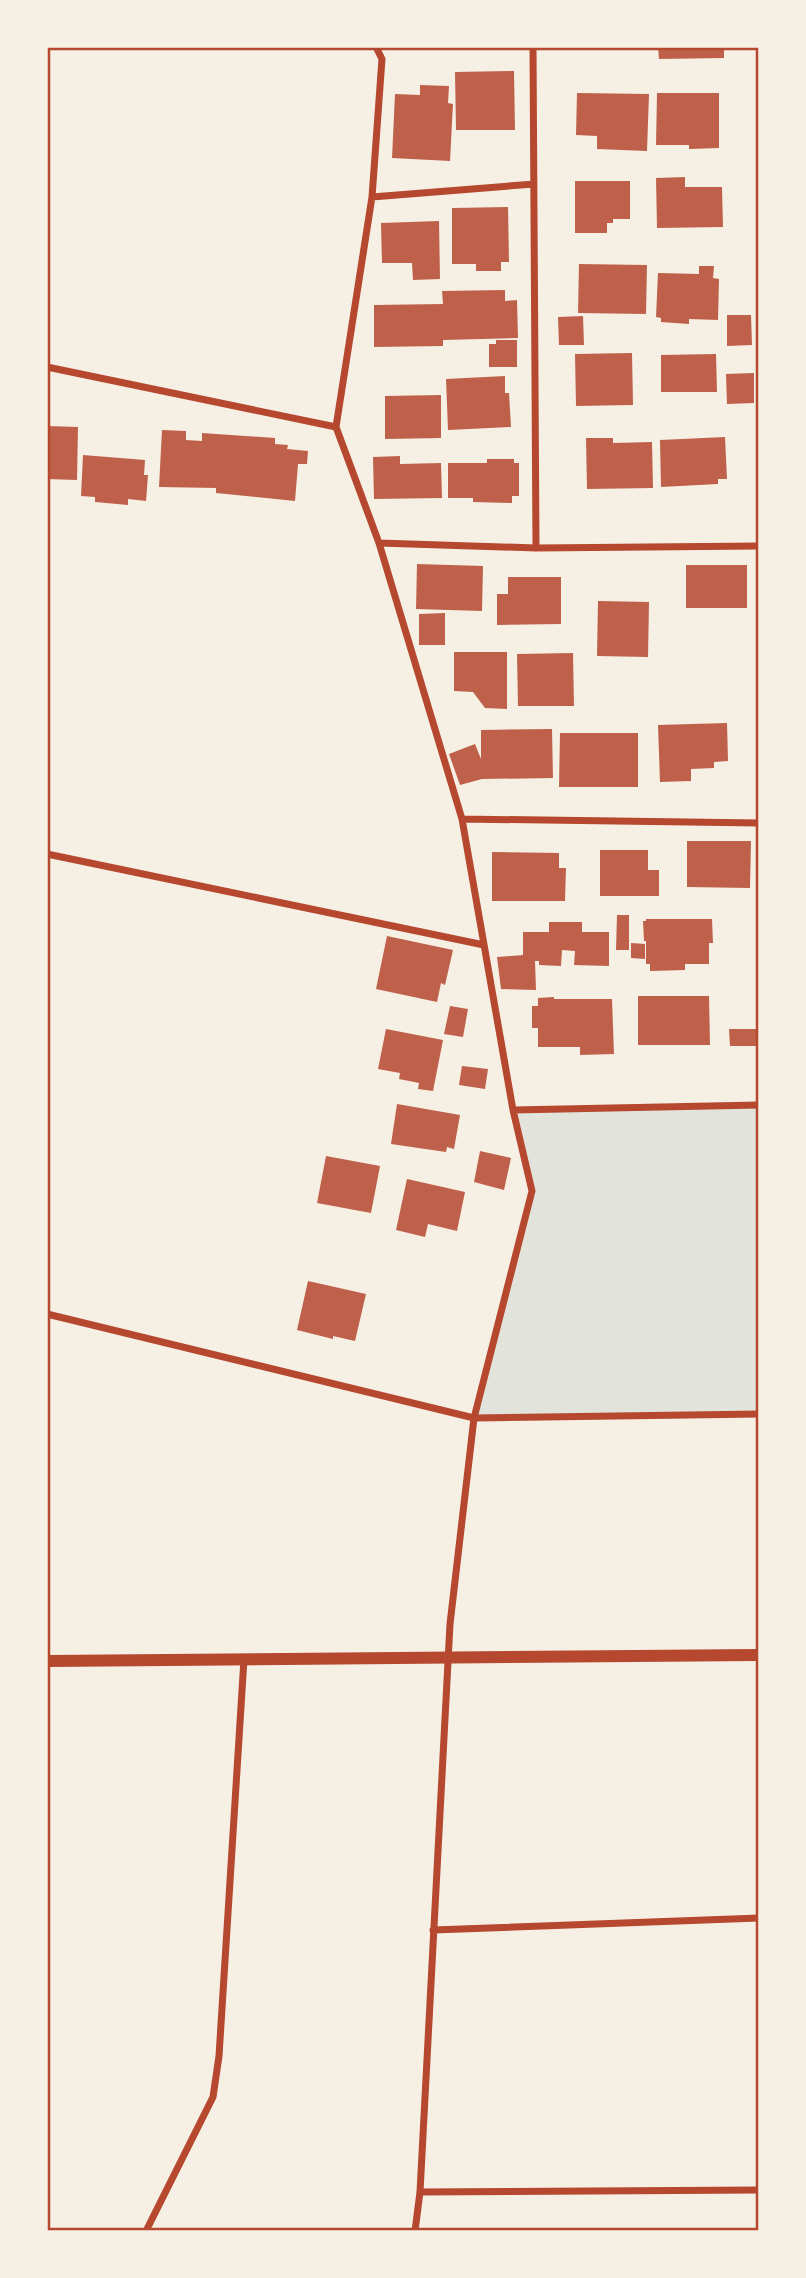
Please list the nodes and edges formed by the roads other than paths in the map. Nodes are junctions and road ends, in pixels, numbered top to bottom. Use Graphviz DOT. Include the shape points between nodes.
graph roads {
  1 [pos="376,47"];
  2 [pos="533,47"];
  3 [pos="534,184"];
  4 [pos="372,197"];
  5 [pos="47,367"];
  6 [pos="336,427"];
  7 [pos="379,543"];
  8 [pos="759,547"];
  9 [pos="536,548"];
  10 [pos="462,819"];
  11 [pos="759,823"];
  12 [pos="47,854"];
  13 [pos="484,945"];
  14 [pos="759,1105"];
  15 [pos="513,1110"];
  16 [pos="47,1314"];
  17 [pos="759,1414"];
  18 [pos="474,1418"];
  19 [pos="759,1655"];
  20 [pos="447,1658"];
  21 [pos="244,1659"];
  22 [pos="47,1661"];
  23 [pos="759,1919"];
  24 [pos="433,1930"];
  25 [pos="759,2190"];
  26 [pos="420,2192"];
  27 [pos="146,2231"];
  28 [pos="415,2231"];
  1 -- 4 [label="street" via="382,59"];
  2 -- 3 [label="street"];
  3 -- 4 [label="street"];
  3 -- 9 [label="street"];
  4 -- 6 [label="street"];
  5 -- 6 [label="street"];
  6 -- 7 [label="street"];
  7 -- 9 [label="street"];
  7 -- 10 [label="street"];
  8 -- 9 [label="street"];
  10 -- 11 [label="street"];
  10 -- 13 [label="street"];
  12 -- 13 [label="street"];
  13 -- 15 [label="street"];
  14 -- 15 [label="street"];
  15 -- 18 [label="street" via="531,1191"];
  16 -- 18 [label="street"];
  17 -- 18 [label="street"];
  18 -- 20 [label="street"];
  19 -- 20 [label="street"];
  20 -- 21 [label="street"];
  20 -- 24 [label="street"];
  21 -- 22 [label="street"];
  21 -- 27 [label="street" via="213,2097"];
  23 -- 24 [label="street"];
  24 -- 26 [label="street"];
  25 -- 26 [label="street"];
  26 -- 28 [label="street"];
}
